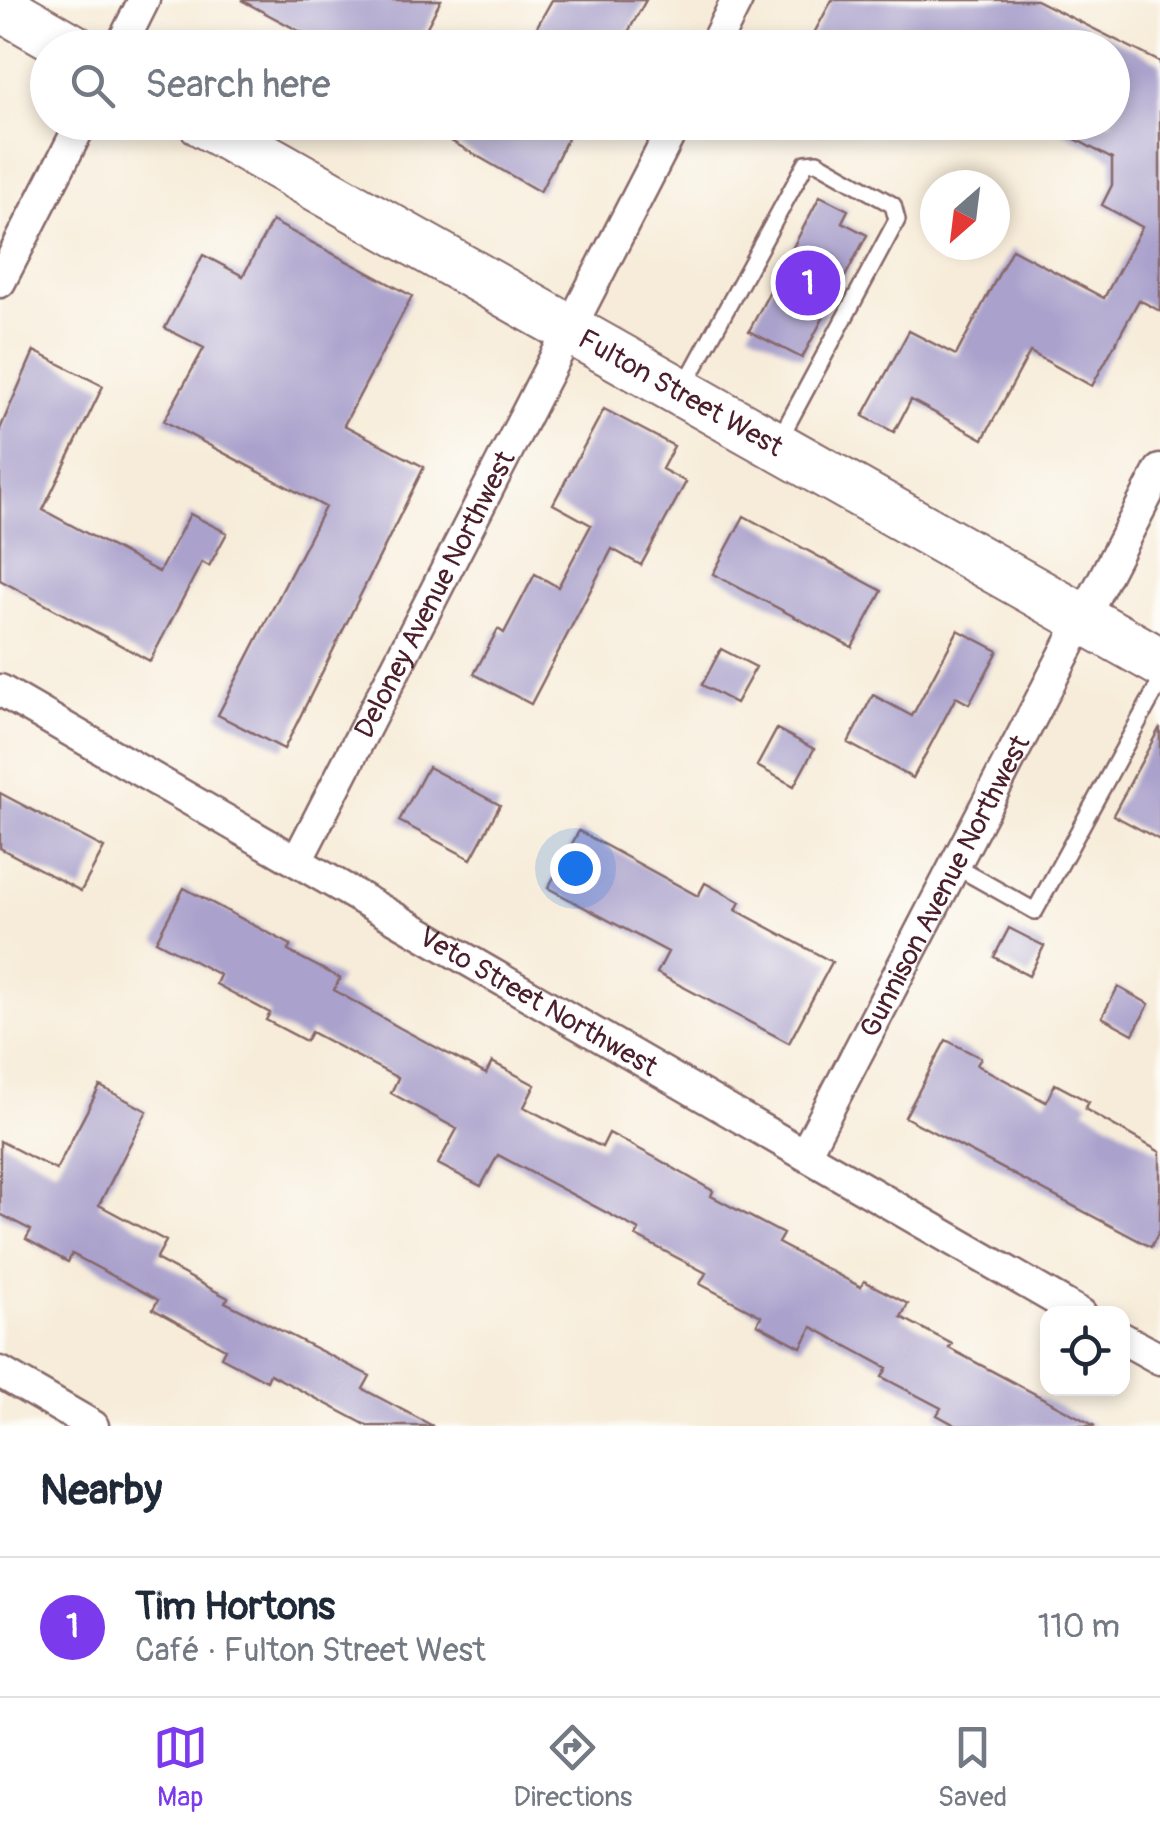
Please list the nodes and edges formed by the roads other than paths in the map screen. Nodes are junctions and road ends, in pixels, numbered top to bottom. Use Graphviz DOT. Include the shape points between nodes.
graph roads {
  1 [pos="144,0"];
  2 [pos="737,0"];
  3 [pos="0,6"];
  4 [pos="41,30"];
  5 [pos="129,30"];
  6 [pos="723,30"];
  7 [pos="73,140"];
  8 [pos="234,140"];
  9 [pos="667,140"];
  10 [pos="0,282"];
  11 [pos="573,328"];
  12 [pos="682,390"];
  13 [pos="778,444"];
  14 [pos="1160,470"];
  15 [pos="1084,619"];
  16 [pos="1160,662"];
  17 [pos="1160,682"];
  18 [pos="0,690"];
  19 [pos="297,861"];
  20 [pos="955,866"];
  21 [pos="805,1154"];
  22 [pos="1066,1306"];
  23 [pos="1130,1342"];
  24 [pos="1160,1359"];
  25 [pos="0,1372"];
  26 [pos="93,1426"];
  1 -- 5 [label="street"];
  2 -- 6 [label="street"];
  3 -- 4 [label="main road"];
  7 -- 10 [label="street"];
  8 -- 11 [label="main road, Fulton Street West"];
  9 -- 11 [label="street, Deloney Avenue Northwest"];
  11 -- 12 [label="main road, Fulton Street West"];
  11 -- 19 [label="street, Deloney Avenue Northwest"];
  12 -- 13 [label="main road, Fulton Street West"];
  12 -- 13 [label="lane" via="806,164 818,162 893,205 897,220"];
  13 -- 15 [label="main road, Fulton Street West"];
  14 -- 15 [label="street, Gunnison Avenue Northwest"];
  15 -- 16 [label="main road, Fulton Street West"];
  15 -- 20 [label="street, Gunnison Avenue Northwest"];
  17 -- 20 [label="lane" via="1035,911"];
  18 -- 19 [label="street, Veto Street Northwest"];
  19 -- 21 [label="street, Veto Street Northwest"];
  20 -- 21 [label="street, Gunnison Avenue Northwest"];
  21 -- 22 [label="street, Veto Street Northwest"];
  23 -- 24 [label="street"];
  25 -- 26 [label="street"];
}
